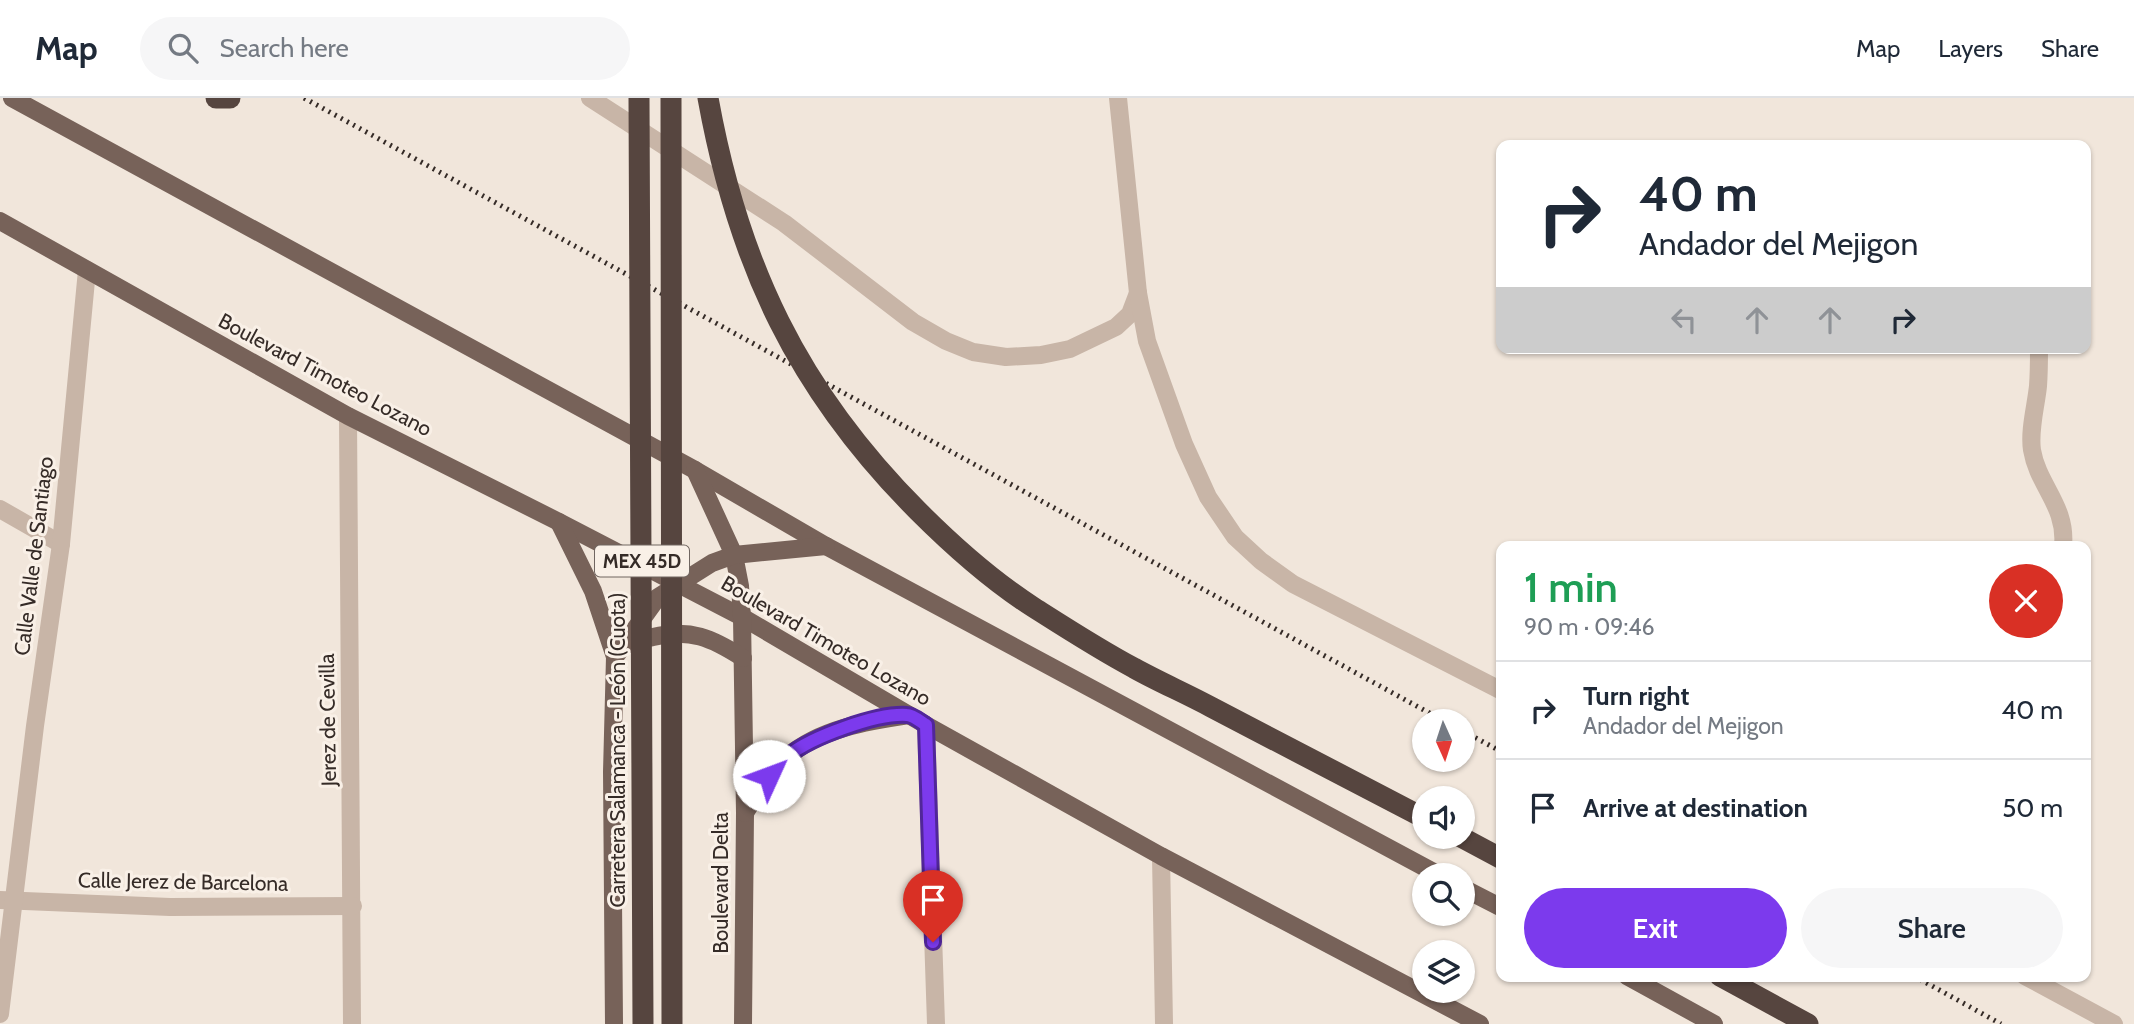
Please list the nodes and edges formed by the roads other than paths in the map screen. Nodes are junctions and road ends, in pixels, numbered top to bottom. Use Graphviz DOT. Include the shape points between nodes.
graph roads {
  1 [pos="12,98"];
  2 [pos="216,98"];
  3 [pos="230,98"];
  4 [pos="590,98"];
  5 [pos="639,98"];
  6 [pos="671,98"];
  7 [pos="708,98"];
  8 [pos="1118,98"];
  9 [pos="0,220"];
  10 [pos="87,270"];
  11 [pos="1138,293"];
  12 [pos="2039,354"];
  13 [pos="348,416"];
  14 [pos="695,470"];
  15 [pos="0,509"];
  16 [pos="559,522"];
  17 [pos="2063,541"];
  18 [pos="61,544"];
  19 [pos="826,546"];
  20 [pos="734,555"];
  21 [pos="678,584"];
  22 [pos="742,617"];
  23 [pos="615,657"];
  24 [pos="743,657"];
  25 [pos="1496,688"];
  26 [pos="909,715"];
  27 [pos="926,725"];
  28 [pos="1412,812"];
  29 [pos="745,813"];
  30 [pos="1475,845"];
  31 [pos="1161,856"];
  32 [pos="1496,856"];
  33 [pos="1417,863"];
  34 [pos="1475,894"];
  35 [pos="6,901"];
  36 [pos="1496,905"];
  37 [pos="353,906"];
  38 [pos="1638,982"];
  39 [pos="1731,982"];
  40 [pos="2036,982"];
  41 [pos="0,1014"];
  42 [pos="352,1024"];
  43 [pos="614,1024"];
  44 [pos="643,1024"];
  45 [pos="672,1024"];
  46 [pos="743,1024"];
  47 [pos="936,1024"];
  48 [pos="1164,1024"];
  49 [pos="1480,1024"];
  50 [pos="1714,1024"];
  51 [pos="1808,1024"];
  52 [pos="2114,1024"];
  1 -- 14 [label="main road"];
  2 -- 3 [label="highway"];
  4 -- 11 [label="street" via="784,223 913,322 973,352 1006,357 1070,349 1116,327 1130,314"];
  5 -- 44 [label="highway, Carretera Salamanca - León (Cuota) / MEX 45D, bridge"];
  6 -- 45 [label="highway, MEX 45D, bridge"];
  7 -- 28 [label="highway, bridge" via="743,239 765,293 822,397 901,495 939,533 1031,606 1133,668"];
  8 -- 11 [label="street"];
  9 -- 10 [label="main road, Boulevard Timoteo Lozano"];
  10 -- 13 [label="main road, Boulevard Timoteo Lozano"];
  10 -- 18 [label="street, Calle Valle de Santiago"];
  11 -- 25 [label="street" via="1147,341 1184,444 1208,497 1235,537 1293,584"];
  12 -- 17 [label="street" via="2032,449 2057,506"];
  13 -- 16 [label="main road, Boulevard Timoteo Lozano"];
  13 -- 37 [label="street, Jerez de Cevilla"];
  14 -- 19 [label="main road"];
  14 -- 20 [label="main road, Boulevard Delta"];
  15 -- 18 [label="street"];
  16 -- 21 [label="main road, Boulevard Timoteo Lozano"];
  16 -- 23 [label="main road" via="593,591"];
  18 -- 35 [label="street, Calle Valle de Santiago"];
  19 -- 20 [label="main road"];
  19 -- 33 [label="main road"];
  20 -- 21 [label="main road"];
  20 -- 22 [label="main road, Boulevard Delta"];
  21 -- 22 [label="main road, Boulevard Timoteo Lozano"];
  21 -- 23 [label="main road" via="658,597"];
  22 -- 24 [label="main road, Boulevard Delta"];
  22 -- 26 [label="main road, Boulevard Timoteo Lozano"];
  23 -- 24 [label="main road" via="636,641 678,634 718,642"];
  23 -- 43 [label="main road"];
  24 -- 29 [label="main road, Boulevard Delta"];
  26 -- 27 [label="main road, Boulevard Timoteo Lozano"];
  26 -- 29 [label="main road" via="845,727 813,741 788,756 769,776"];
  27 -- 31 [label="main road, Boulevard Timoteo Lozano"];
  27 -- 47 [label="street"];
  29 -- 46 [label="main road, Boulevard Delta"];
  30 -- 32 [label="highway"];
  31 -- 48 [label="street"];
  31 -- 49 [label="main road, Boulevard Timoteo Lozano"];
  34 -- 36 [label="main road"];
  35 -- 37 [label="street, Calle Jerez de Barcelona" via="170,907"];
  35 -- 41 [label="street, Calle Valle de Santiago"];
  37 -- 42 [label="street, Jerez de Cevilla"];
  38 -- 50 [label="main road"];
  39 -- 51 [label="highway"];
  40 -- 52 [label="street"];
}
